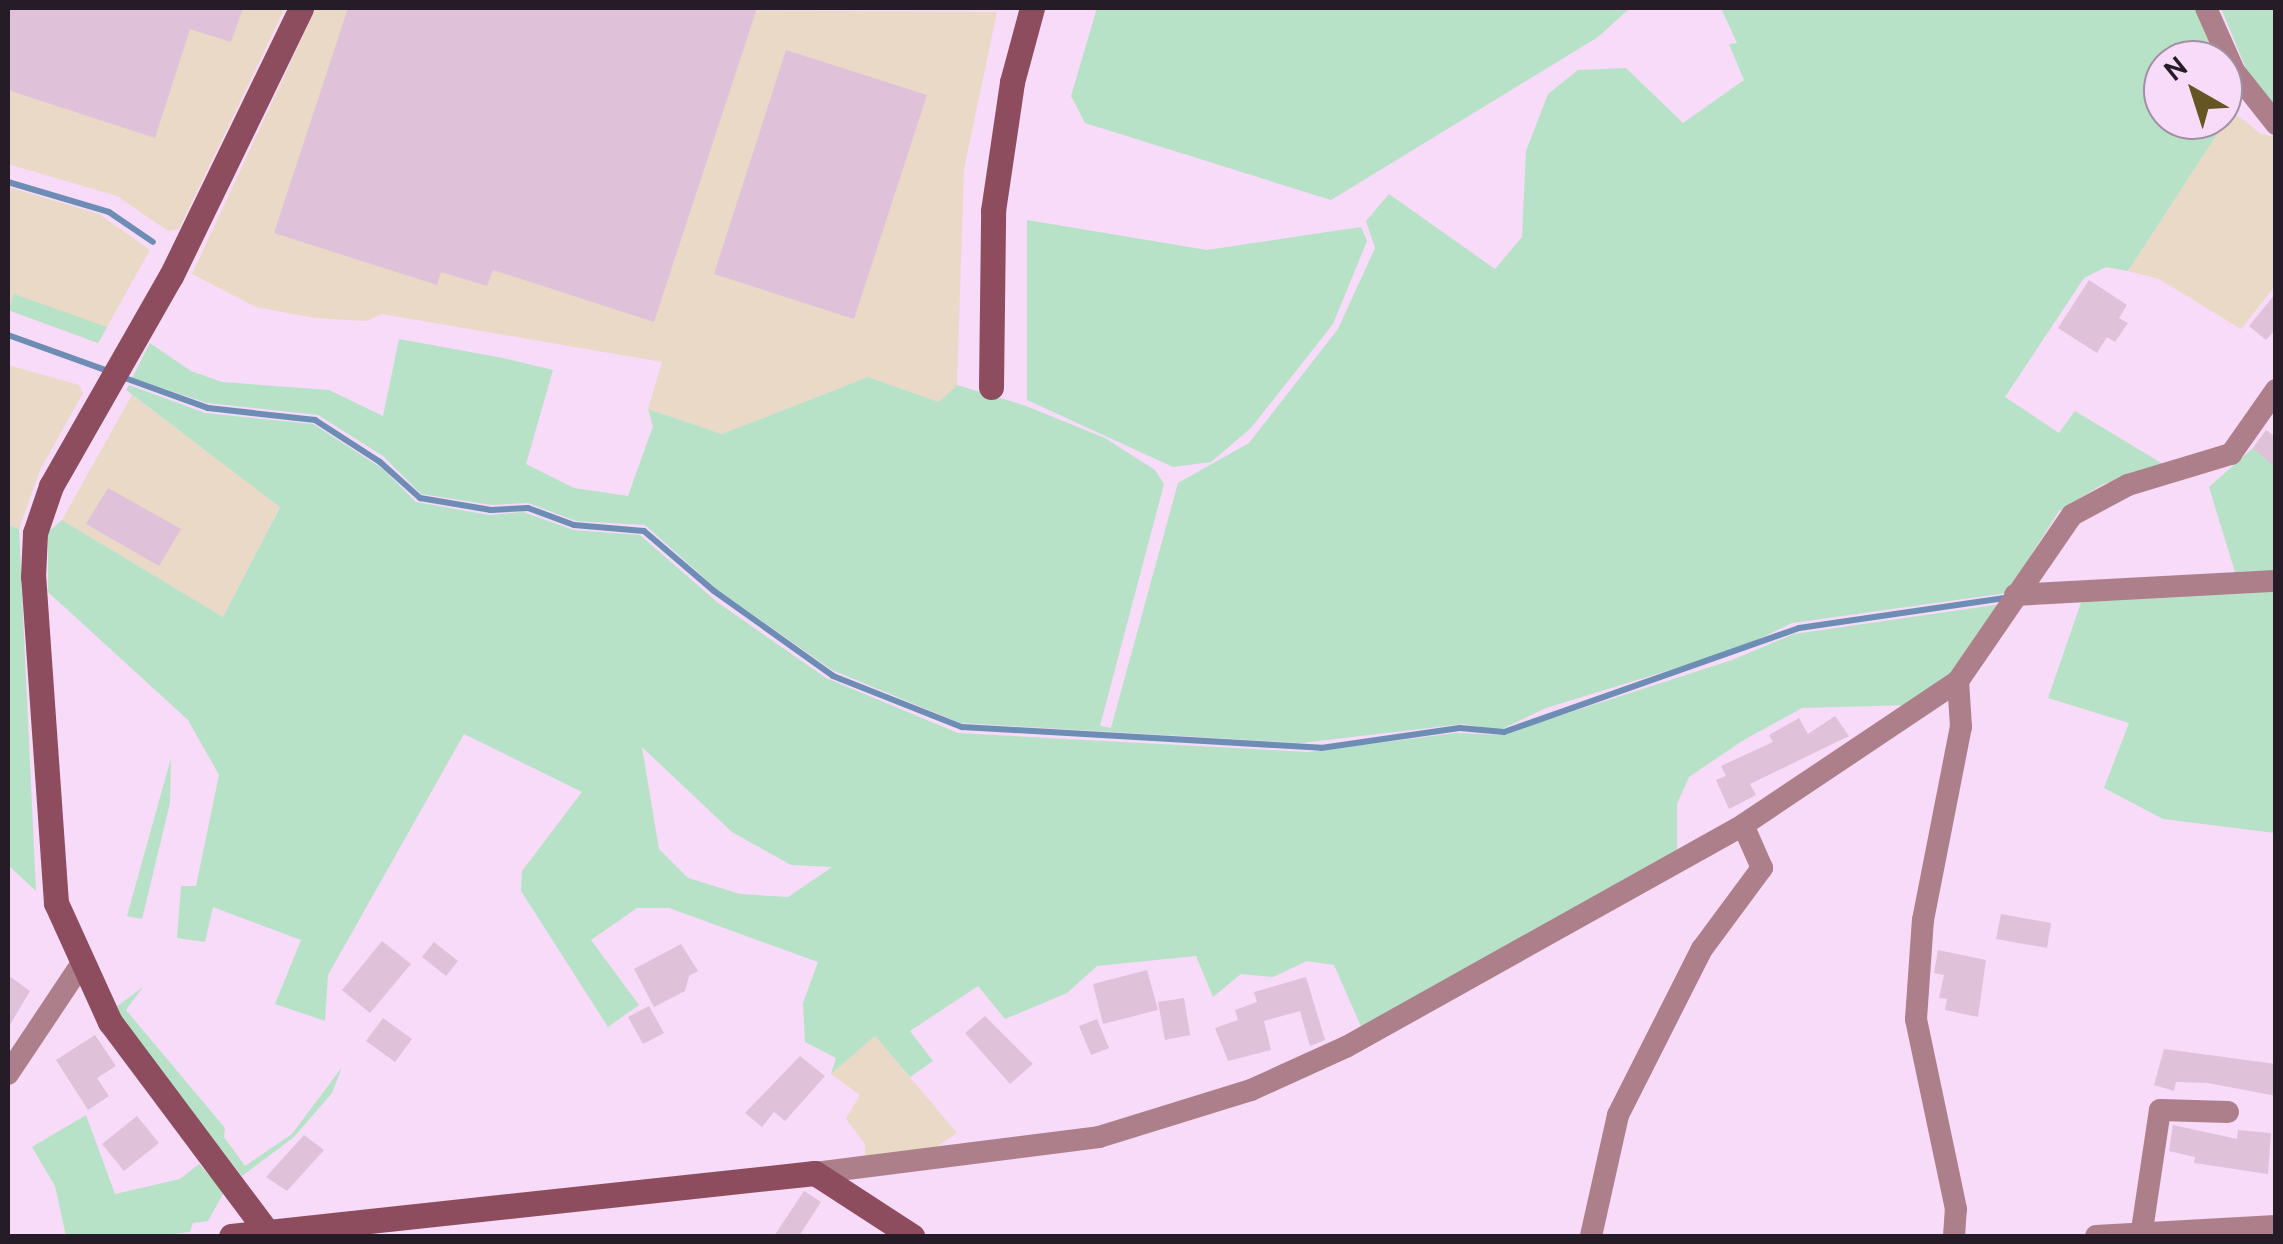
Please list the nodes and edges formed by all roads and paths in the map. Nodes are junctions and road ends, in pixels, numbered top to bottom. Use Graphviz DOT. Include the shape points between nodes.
graph roads {
  1 [pos="301,8"];
  2 [pos="1032,8"];
  3 [pos="2206,8"];
  4 [pos="2276,124"];
  5 [pos="991,387"];
  6 [pos="2276,390"];
  7 [pos="2276,581"];
  8 [pos="2015,596"];
  9 [pos="1958,681"];
  10 [pos="1743,825"];
  11 [pos="80,966"];
  12 [pos="8,1074"];
  13 [pos="2228,1112"];
  14 [pos="815,1172"];
  15 [pos="2276,1226"];
  16 [pos="2142,1230"];
  17 [pos="270,1235"];
  18 [pos="232,1236"];
  19 [pos="912,1236"];
  20 [pos="1591,1236"];
  21 [pos="1954,1236"];
  22 [pos="2096,1236"];
  1 -- 11 [label="street" via="124,360 51,486 35,533 47,830 56,903"];
  2 -- 5 [label="street" via="994,194"];
  3 -- 4 [label="street" via="2234,71"];
  6 -- 8 [label="street" via="2230,454 2128,485 2072,515"];
  7 -- 8 [label="street"];
  8 -- 9 [label="street"];
  9 -- 10 [label="street"];
  9 -- 21 [label="street" via="1962,727 1923,920 1916,1018 1956,1209"];
  10 -- 14 [label="street" via="1346,1048 1251,1090 1099,1136"];
  10 -- 20 [label="street" via="1762,868 1702,949 1618,1115"];
  11 -- 12 [label="street"];
  11 -- 17 [label="street" via="135,1061"];
  13 -- 16 [label="street" via="2160,1110"];
  14 -- 17 [label="street"];
  14 -- 19 [label="street"];
  15 -- 16 [label="street"];
  16 -- 22 [label="street"];
  17 -- 18 [label="street"];
}
